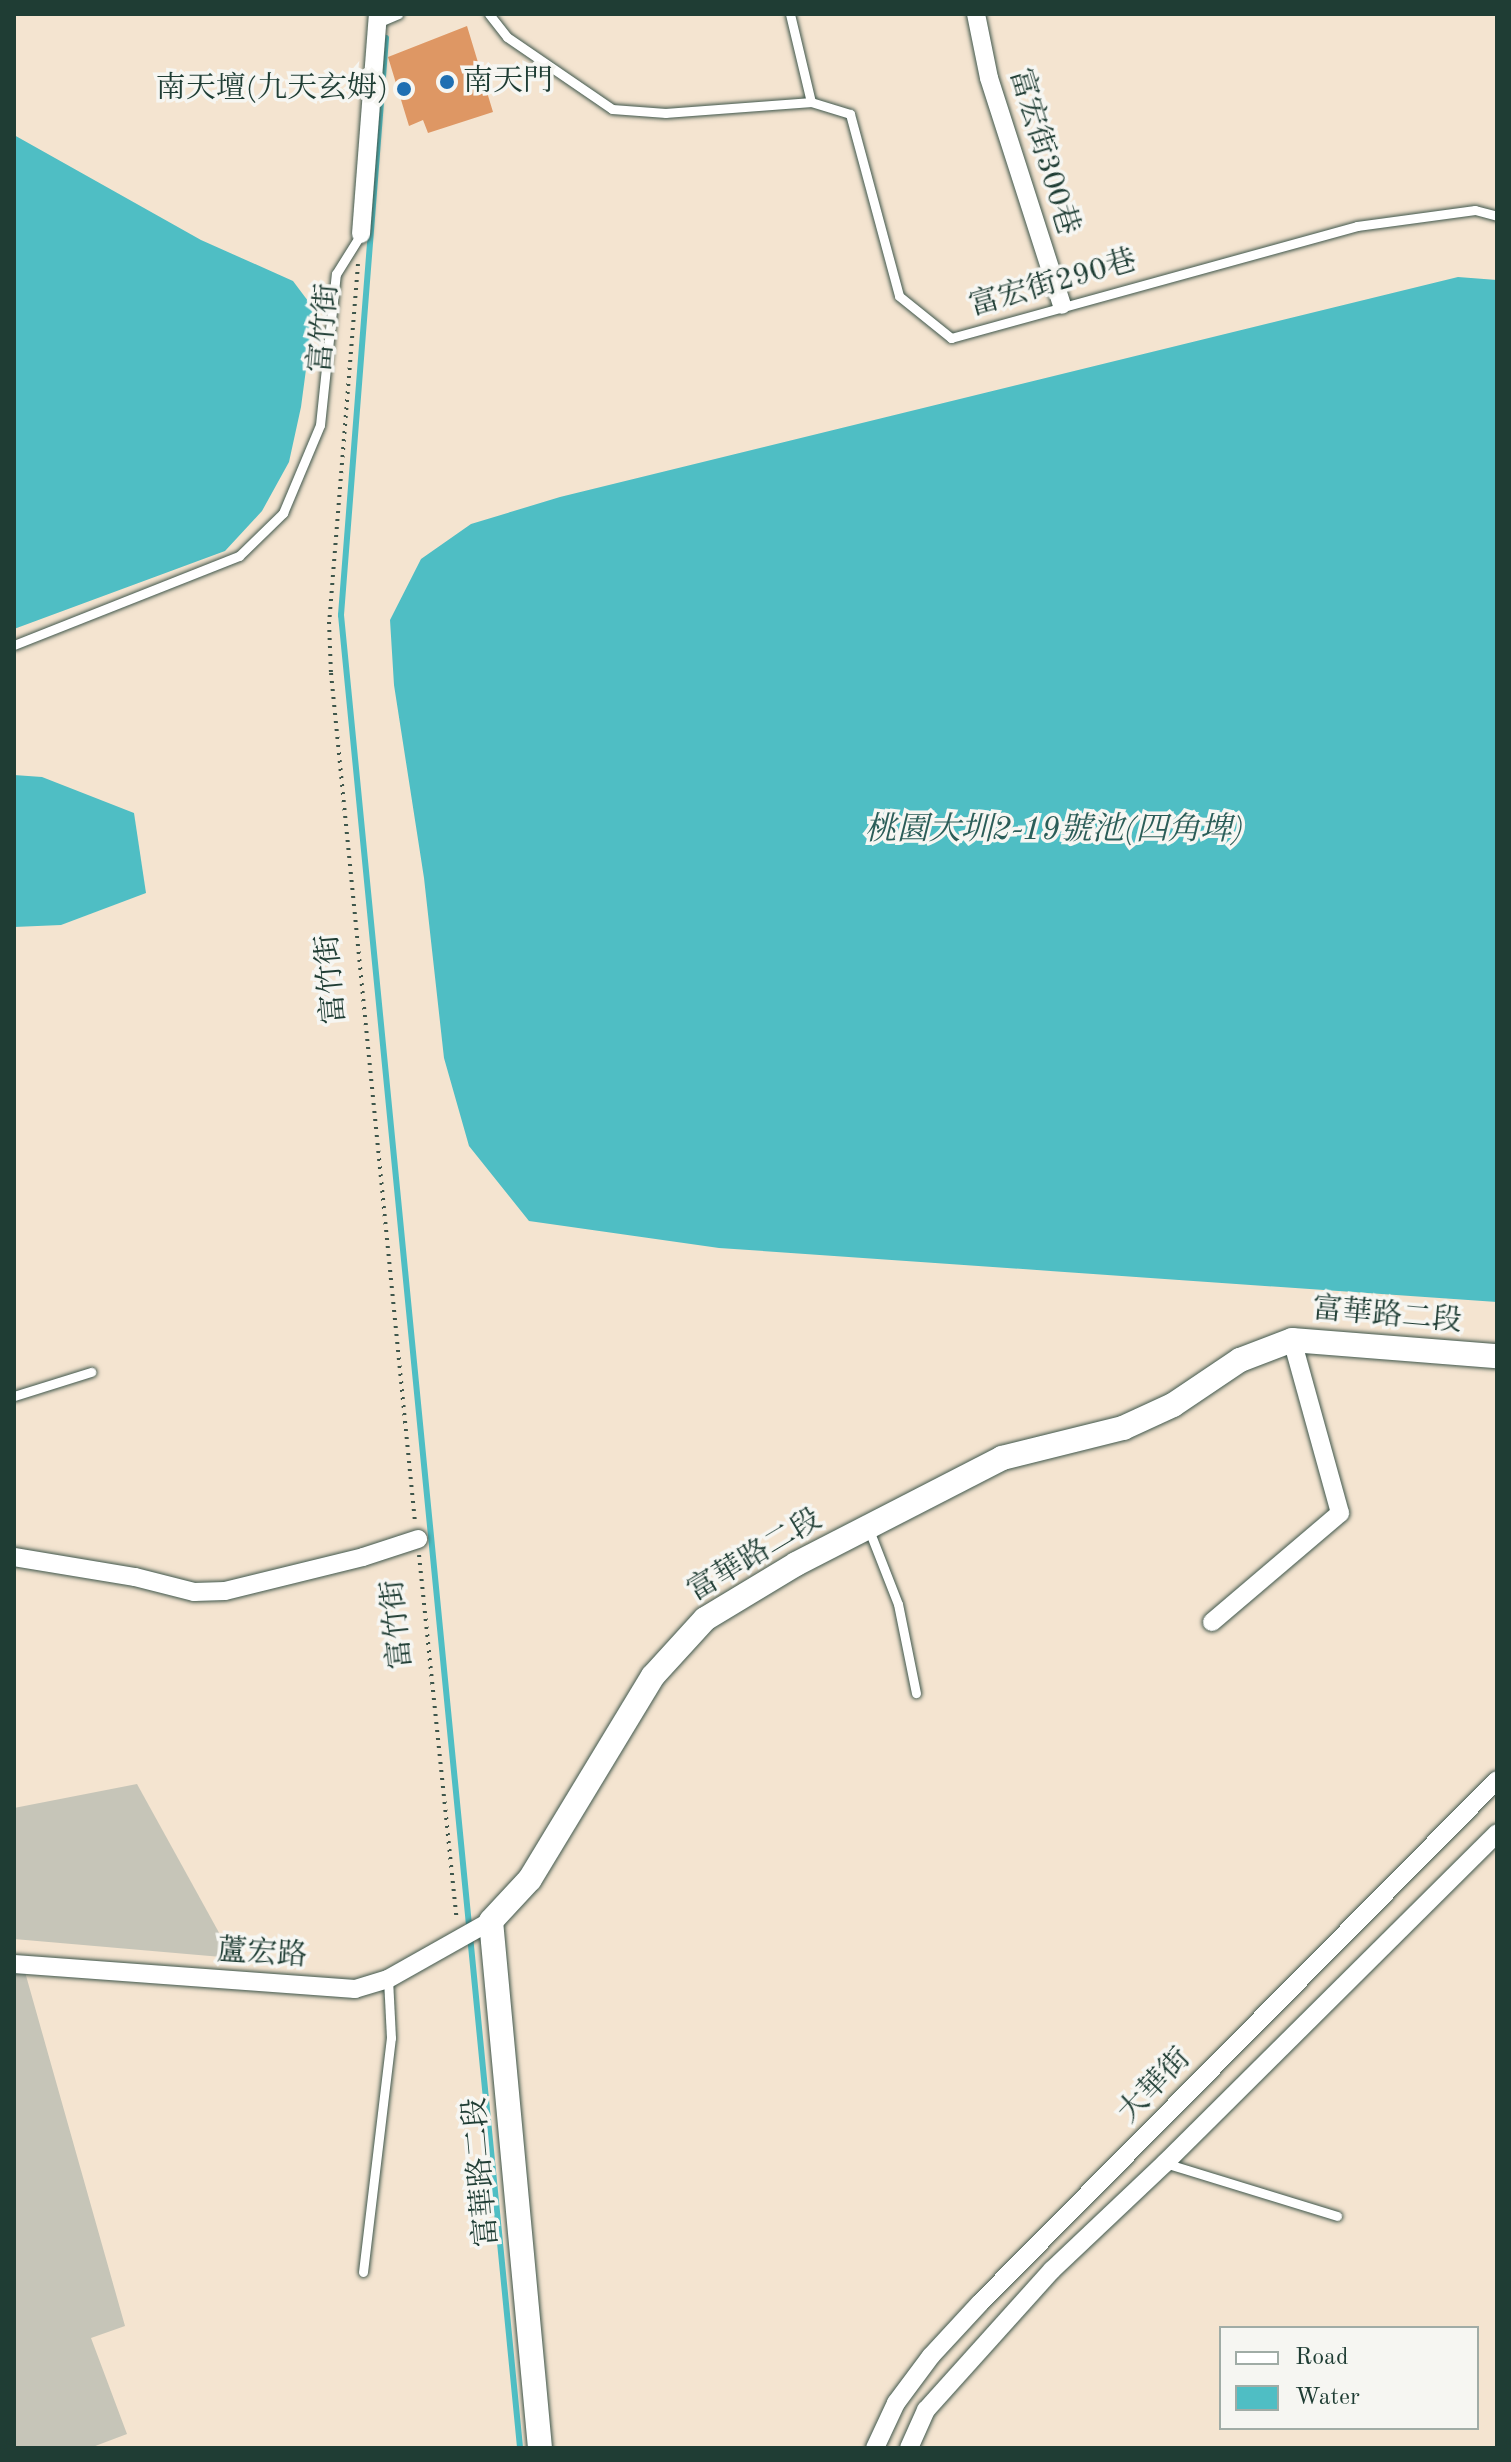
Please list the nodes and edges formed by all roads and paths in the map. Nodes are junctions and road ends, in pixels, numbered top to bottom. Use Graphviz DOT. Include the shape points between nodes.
graph roads {
  1 [pos="398,14"];
  2 [pos="489,14"];
  3 [pos="790,14"];
  4 [pos="976,14"];
  5 [pos="378,18"];
  6 [pos="811,102"];
  7 [pos="1497,216"];
  8 [pos="361,234"];
  9 [pos="1062,305"];
  10 [pos="14,645"];
  11 [pos="1292,1340"];
  12 [pos="1497,1356"];
  13 [pos="91,1372"];
  14 [pos="14,1396"];
  15 [pos="868,1527"];
  16 [pos="418,1539"];
  17 [pos="14,1557"];
  18 [pos="1212,1622"];
  19 [pos="916,1693"];
  20 [pos="1497,1780"];
  21 [pos="1497,1833"];
  22 [pos="473,1930"];
  23 [pos="1340,1937"];
  24 [pos="1364,1963"];
  25 [pos="14,1964"];
  26 [pos="388,1979"];
  27 [pos="1165,2163"];
  28 [pos="1070,2214"];
  29 [pos="1337,2216"];
  30 [pos="1090,2234"];
  31 [pos="363,2272"];
  32 [pos="540,2448"];
  33 [pos="875,2448"];
  34 [pos="909,2448"];
  1 -- 5 [label="lane"];
  2 -- 6 [label="lane" via="507,37 612,109 666,113"];
  3 -- 6 [label="lane"];
  4 -- 9 [label="street, 富宏街300巷" via="989,78"];
  5 -- 8 [label="street"];
  6 -- 9 [label="lane, 富宏街290巷" via="850,114 899,296 925,320 951,338"];
  7 -- 9 [label="lane, 富宏街290巷" via="1475,210 1357,226"];
  8 -- 10 [label="lane" via="336,274 320,425 283,513 239,556"];
  8 -- 16 [label="path, 富竹街" via="329,622 331,673"];
  11 -- 12 [label="street, 富華路二段"];
  11 -- 15 [label="street, 富華路二段" via="1240,1360 1173,1405 1123,1428 1002,1458"];
  11 -- 18 [label="street" via="1340,1513"];
  13 -- 14 [label="lane"];
  15 -- 19 [label="lane" via="898,1604"];
  15 -- 22 [label="street, 富華路二段" via="705,1619 653,1676 530,1879"];
  16 -- 17 [label="street" via="225,1591 194,1592"];
  16 -- 22 [label="path, 富竹街"];
  20 -- 23 [label="street, 大華街"];
  21 -- 24 [label="street, 大華街"];
  22 -- 26 [label="street, 蘆宏路"];
  22 -- 32 [label="street, 富華路二段"];
  23 -- 24 [label="street"];
  23 -- 28 [label="street, 大華街"];
  24 -- 27 [label="street, 大華街"];
  25 -- 26 [label="street, 蘆宏路" via="355,1989"];
  26 -- 31 [label="lane" via="391,2038"];
  27 -- 29 [label="lane"];
  27 -- 30 [label="street, 大華街"];
  28 -- 30 [label="street"];
  28 -- 33 [label="street, 大華街" via="931,2356 896,2403"];
  30 -- 34 [label="street, 大華街" via="945,2387 926,2410"];
}
